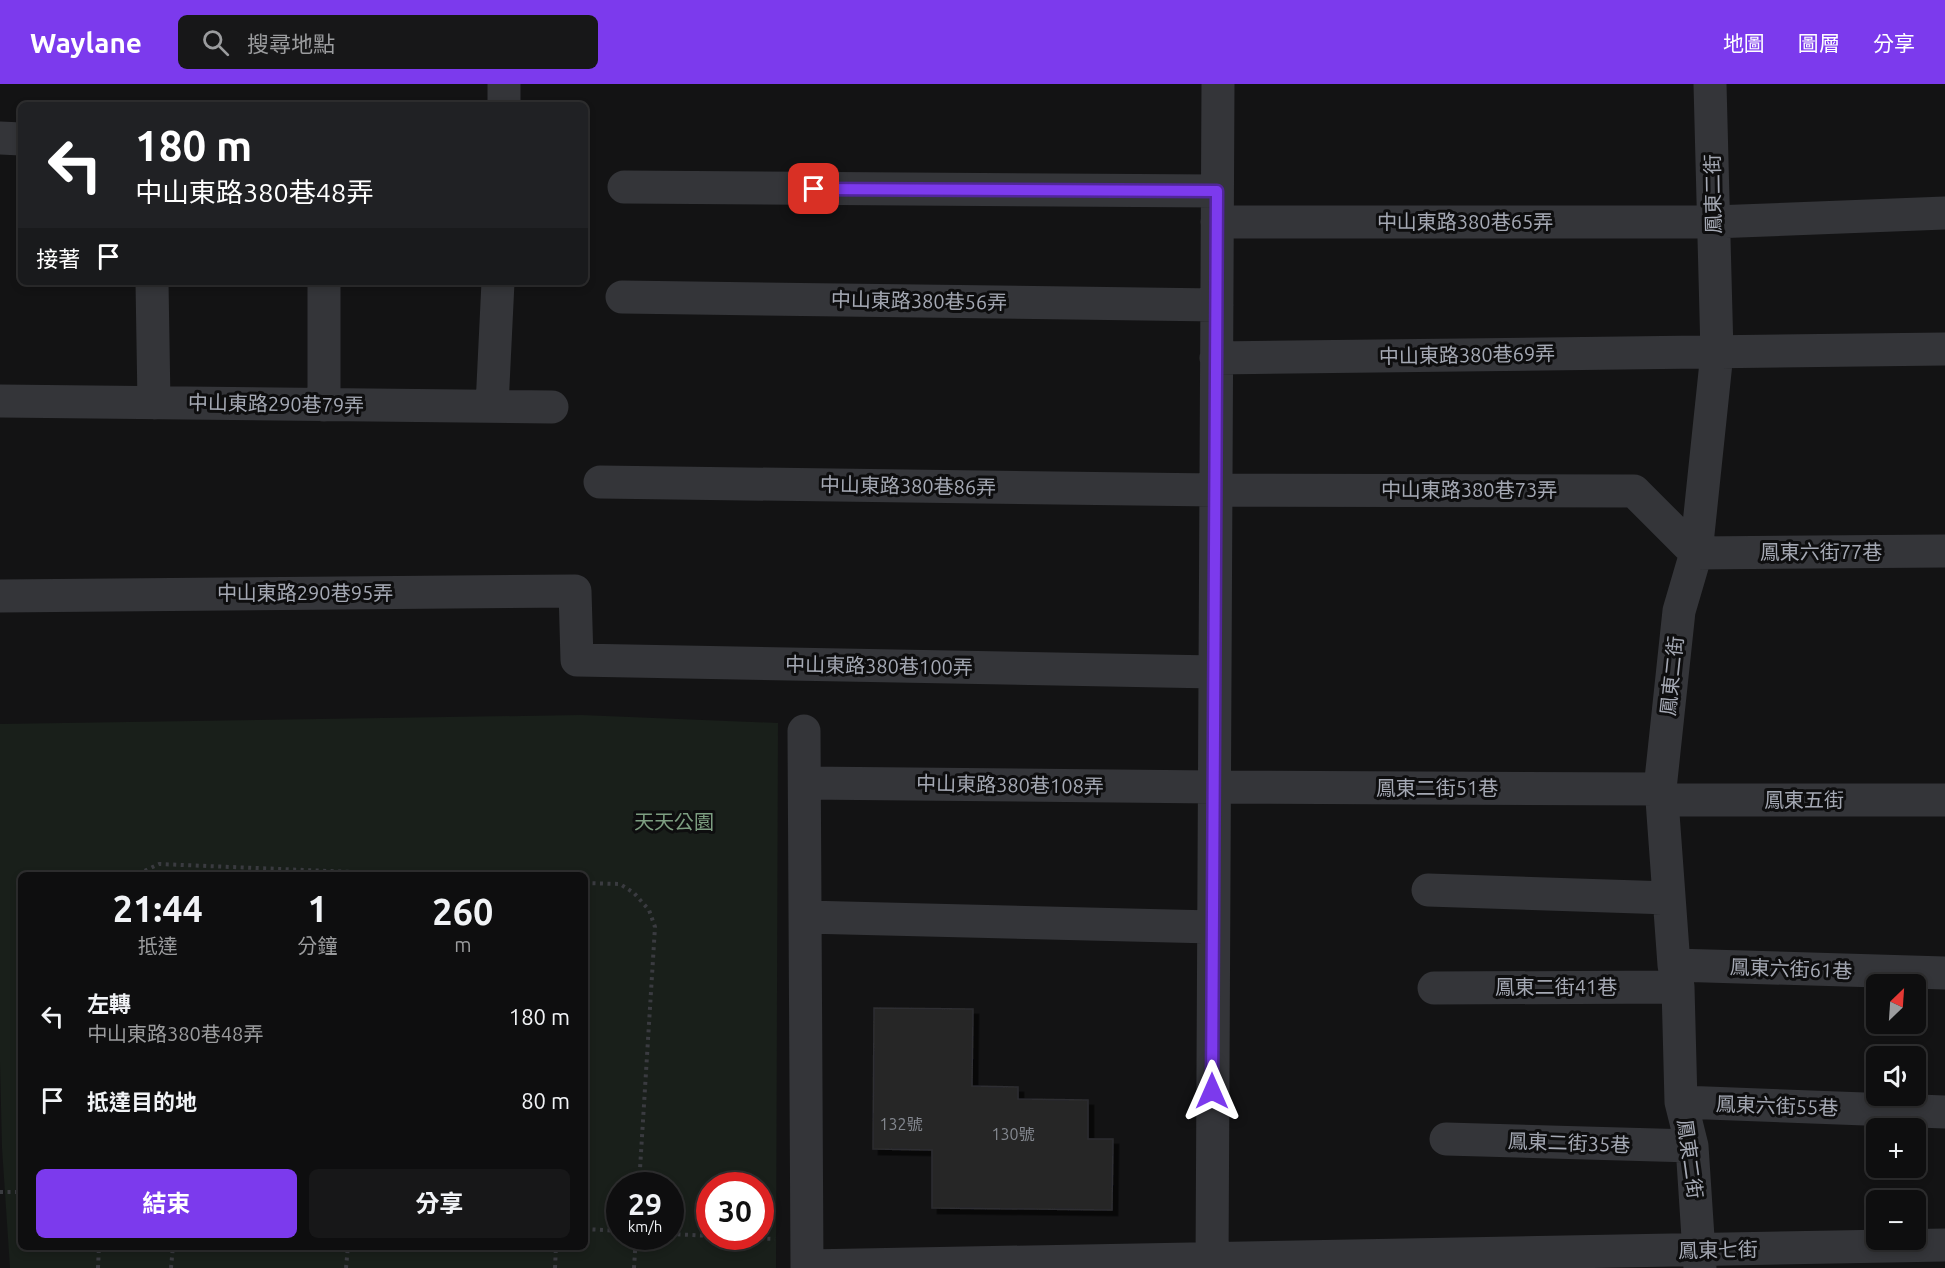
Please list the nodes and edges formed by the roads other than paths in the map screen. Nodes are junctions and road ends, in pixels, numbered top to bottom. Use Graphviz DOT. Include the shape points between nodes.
graph roads {
  1 [pos="504,84"];
  2 [pos="1218,84"];
  3 [pos="1710,84"];
  4 [pos="504,102"];
  5 [pos="0,138"];
  6 [pos="18,139"];
  7 [pos="624,187"];
  8 [pos="1217,207"];
  9 [pos="1945,213"];
  10 [pos="1713,222"];
  11 [pos="152,285"];
  12 [pos="324,285"];
  13 [pos="498,285"];
  14 [pos="622,297"];
  15 [pos="1217,305"];
  16 [pos="1945,350"];
  17 [pos="1717,353"];
  18 [pos="1216,358"];
  19 [pos="0,401"];
  20 [pos="154,403"];
  21 [pos="324,405"];
  22 [pos="492,406"];
  23 [pos="552,407"];
  24 [pos="600,482"];
  25 [pos="1216,490"];
  26 [pos="1945,551"];
  27 [pos="1696,553"];
  28 [pos="0,596"];
  29 [pos="576,626"];
  30 [pos="1215,672"];
  31 [pos="804,731"];
  32 [pos="805,783"];
  33 [pos="1214,787"];
  34 [pos="1661,794"];
  35 [pos="1945,800"];
  36 [pos="1428,890"];
  37 [pos="1669,898"];
  38 [pos="805,917"];
  39 [pos="1213,927"];
  40 [pos="1945,974"];
  41 [pos="1676,976"];
  42 [pos="1434,988"];
  43 [pos="1681,1102"];
  44 [pos="1945,1112"];
  45 [pos="1446,1139"];
  46 [pos="1692,1146"];
  47 [pos="1945,1245"];
  48 [pos="807,1258"];
  49 [pos="1700,1259"];
  50 [pos="1212,1263"];
  1 -- 4 [label="street"];
  2 -- 8 [label="street"];
  3 -- 10 [label="street, 鳳東二街"];
  5 -- 6 [label="street"];
  7 -- 8 [label="street, 中山東路380巷65弄"];
  8 -- 10 [label="street, 中山東路380巷65弄"];
  8 -- 15 [label="street"];
  9 -- 10 [label="street, 中山東路380巷65弄"];
  10 -- 17 [label="street, 鳳東二街"];
  11 -- 20 [label="street"];
  12 -- 21 [label="street"];
  13 -- 22 [label="street"];
  14 -- 15 [label="street, 中山東路380巷56弄"];
  15 -- 18 [label="street"];
  16 -- 17 [label="street, 中山東路380巷69弄"];
  17 -- 18 [label="street, 中山東路380巷69弄"];
  17 -- 27 [label="street, 鳳東二街"];
  18 -- 25 [label="street"];
  19 -- 20 [label="street, 中山東路290巷79弄"];
  20 -- 21 [label="street, 中山東路290巷79弄"];
  21 -- 22 [label="street, 中山東路290巷79弄"];
  22 -- 23 [label="street, 中山東路290巷79弄"];
  24 -- 25 [label="street, 中山東路380巷86弄"];
  25 -- 27 [label="street, 中山東路380巷73弄" via="1634,491"];
  25 -- 30 [label="street"];
  26 -- 27 [label="street, 鳳東六街77巷"];
  27 -- 34 [label="street, 鳳東二街" via="1679,611"];
  28 -- 29 [label="street, 中山東路290巷95弄" via="575,591"];
  29 -- 30 [label="street, 中山東路380巷100弄" via="577,660"];
  30 -- 33 [label="street"];
  31 -- 32 [label="street"];
  32 -- 33 [label="street, 中山東路380巷108弄"];
  32 -- 38 [label="street"];
  33 -- 34 [label="street, 鳳東二街51巷"];
  33 -- 39 [label="street"];
  34 -- 35 [label="street, 鳳東五街"];
  34 -- 37 [label="street, 鳳東二街"];
  36 -- 37 [label="street"];
  37 -- 41 [label="street, 鳳東二街"];
  38 -- 39 [label="street"];
  38 -- 48 [label="street"];
  39 -- 50 [label="street"];
  40 -- 41 [label="street, 鳳東六街61巷"];
  41 -- 42 [label="street, 鳳東二街41巷"];
  41 -- 43 [label="street, 鳳東二街"];
  43 -- 44 [label="street, 鳳東六街55巷"];
  43 -- 46 [label="street, 鳳東二街"];
  45 -- 46 [label="street, 鳳東二街35巷"];
  46 -- 49 [label="street, 鳳東二街"];
  47 -- 49 [label="street, 鳳東七街"];
  48 -- 50 [label="street, 鳳東七街"];
  49 -- 50 [label="street, 鳳東七街"];
}
